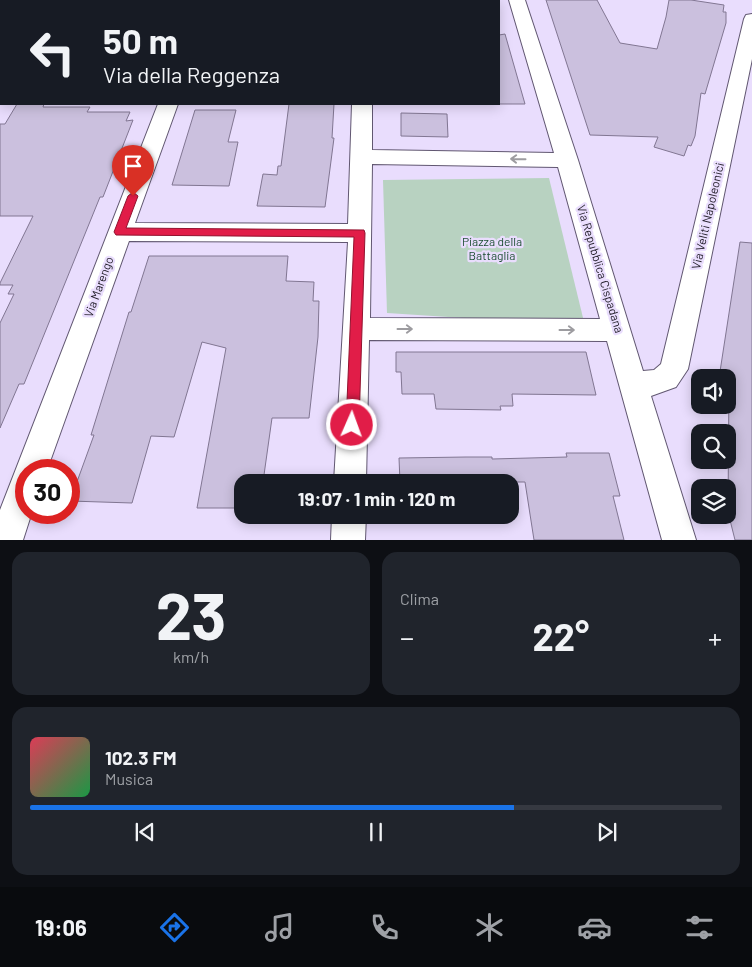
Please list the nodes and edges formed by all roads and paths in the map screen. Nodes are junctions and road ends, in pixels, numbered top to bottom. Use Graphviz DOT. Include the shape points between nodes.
graph roads {
  1 [pos="517,0"];
  2 [pos="752,19"];
  3 [pos="168,105"];
  4 [pos="362,105"];
  5 [pos="360,157"];
  6 [pos="567,160"];
  7 [pos="120,232"];
  8 [pos="360,233"];
  9 [pos="356,329"];
  10 [pos="618,330"];
  11 [pos="634,384"];
  12 [pos="35,459"];
  13 [pos="350,474"];
  14 [pos="15,515"];
  15 [pos="349,524"];
  16 [pos="6,540"];
  17 [pos="348,540"];
  18 [pos="679,540"];
  1 -- 6 [label="street, Via Repubblica Cispadana"];
  2 -- 11 [label="street, Via Veliti Napoleonici" via="674,368 660,383"];
  3 -- 7 [label="street, Via Marengo"];
  4 -- 5 [label="street"];
  6 -- 5 [label="street, one-way"];
  5 -- 8 [label="street"];
  6 -- 10 [label="street, Via Repubblica Cispadana"];
  7 -- 8 [label="street"];
  7 -- 12 [label="street, Via Marengo"];
  8 -- 9 [label="street"];
  9 -- 10 [label="street, one-way"];
  9 -- 13 [label="street"];
  10 -- 11 [label="street, Via Repubblica Cispadana"];
  11 -- 18 [label="street, Via Repubblica Cispadana"];
  14 -- 16 [label="street"];
  15 -- 17 [label="street"];
}
